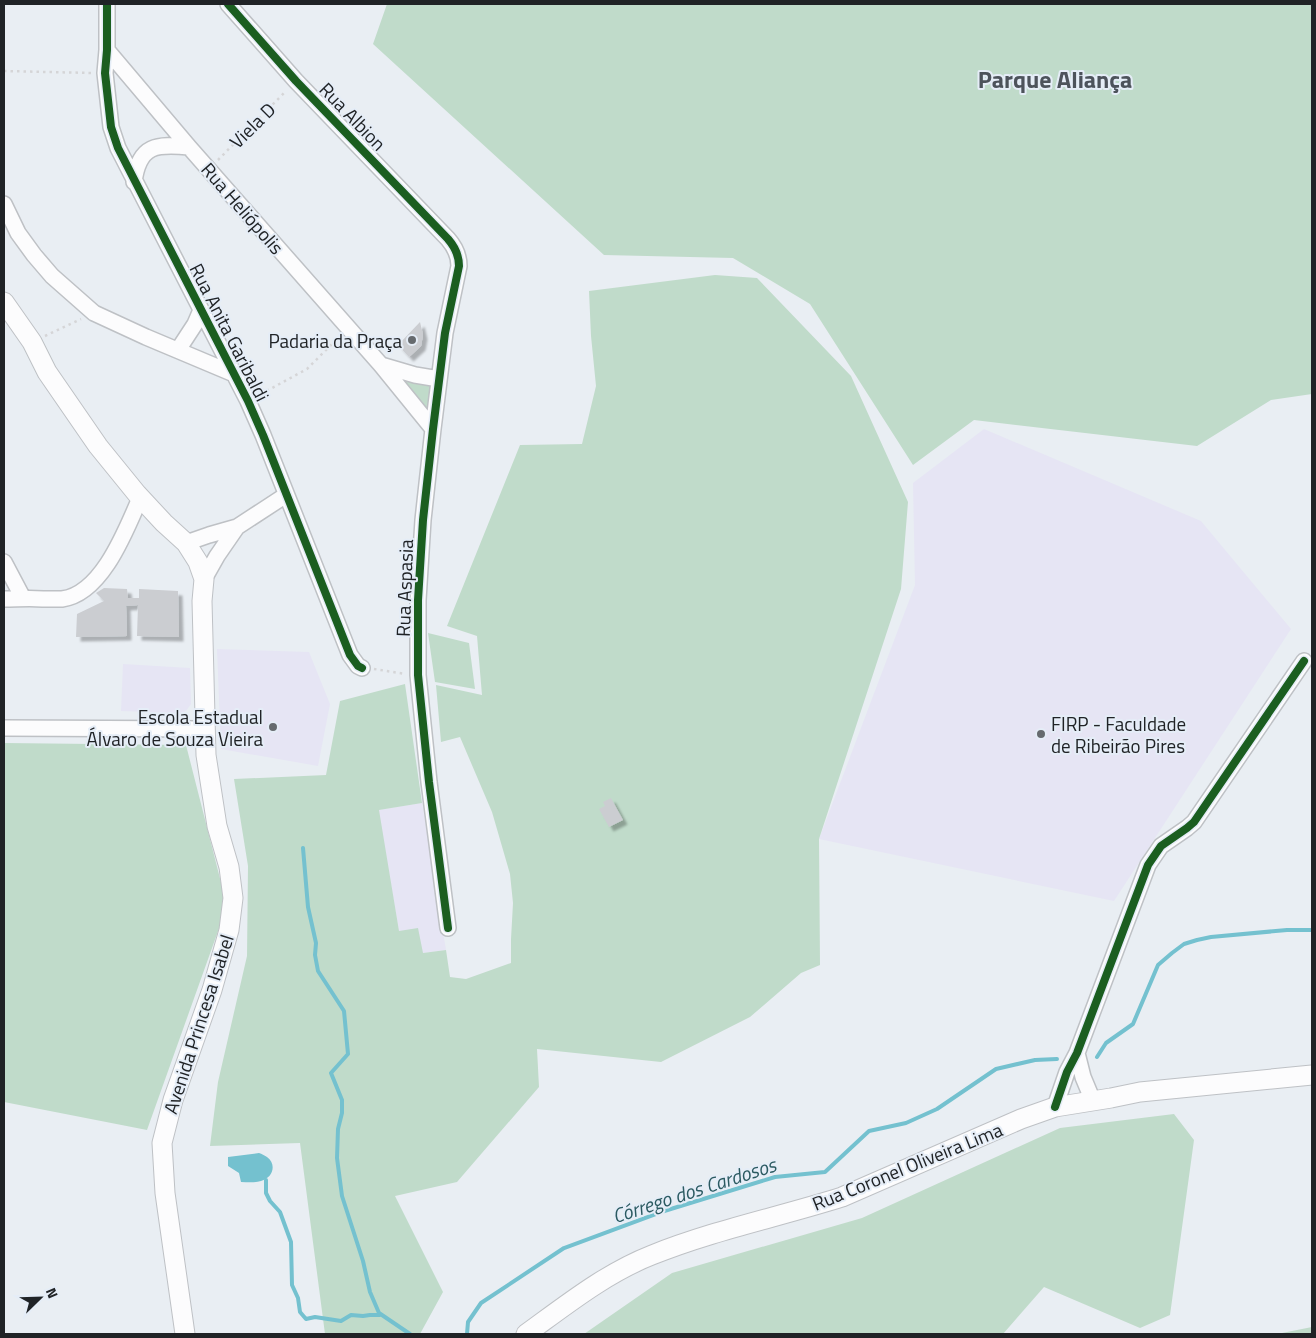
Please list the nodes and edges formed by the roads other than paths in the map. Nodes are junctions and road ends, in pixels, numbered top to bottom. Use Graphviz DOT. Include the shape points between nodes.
graph roads {
  1 [pos="107,4"];
  2 [pos="228,4"];
  3 [pos="107,50"];
  4 [pos="189,147"];
  5 [pos="134,182"];
  6 [pos="4,204"];
  7 [pos="456,250"];
  8 [pos="4,302"];
  9 [pos="201,310"];
  10 [pos="178,350"];
  11 [pos="381,364"];
  12 [pos="234,374"];
  13 [pos="439,379"];
  14 [pos="433,429"];
  15 [pos="286,495"];
  16 [pos="140,498"];
  17 [pos="237,526"];
  18 [pos="186,544"];
  19 [pos="4,562"];
  20 [pos="204,579"];
  21 [pos="23,598"];
  22 [pos="4,599"];
  23 [pos="1304,660"];
  24 [pos="362,668"];
  25 [pos="4,728"];
  26 [pos="205,729"];
  27 [pos="448,928"];
  28 [pos="1076,1062"];
  29 [pos="1312,1075"];
  30 [pos="1093,1101"];
  31 [pos="1055,1107"];
  32 [pos="186,1334"];
  33 [pos="526,1334"];
  1 -- 3 [label="street, Rua Anita Garibaldi"];
  2 -- 7 [label="street, Rua Albion"];
  3 -- 4 [label="street, Rua Heliópolis"];
  3 -- 5 [label="street, Rua Anita Garibaldi" via="105,73 111,127"];
  4 -- 5 [label="street" via="163,146 148,151 136,169"];
  4 -- 11 [label="street, Rua Heliópolis"];
  5 -- 9 [label="street, Rua Anita Garibaldi"];
  6 -- 10 [label="street" via="18,233 34,255 52,276 94,313"];
  7 -- 13 [label="street, Rua Aspasia" via="459,266"];
  8 -- 16 [label="main road, Avenida Princesa Isabel" via="98,446"];
  9 -- 10 [label="street"];
  9 -- 12 [label="street, Rua Anita Garibaldi"];
  10 -- 12 [label="street"];
  11 -- 13 [label="street, Rua Heliópolis"];
  11 -- 14 [label="street, Rua Heliópolis"];
  12 -- 15 [label="street, Rua Anita Garibaldi" via="263,435"];
  13 -- 14 [label="street, Rua Aspasia"];
  14 -- 27 [label="street, Rua Aspasia" via="418,600 418,675"];
  15 -- 17 [label="street"];
  15 -- 24 [label="street, Rua Anita Garibaldi" via="350,655"];
  16 -- 18 [label="main road, Avenida Princesa Isabel"];
  16 -- 21 [label="street" via="108,564 96,579 64,599"];
  17 -- 18 [label="street"];
  17 -- 20 [label="street"];
  18 -- 20 [label="main road, Avenida Princesa Isabel"];
  19 -- 21 [label="street"];
  20 -- 26 [label="main road, Avenida Princesa Isabel"];
  21 -- 22 [label="street"];
  23 -- 28 [label="street" via="1194,822 1161,846 1148,865"];
  25 -- 26 [label="street"];
  26 -- 32 [label="main road, Avenida Princesa Isabel" via="217,826 229,867 233,898 229,930 212,990 173,1100 162,1142 165,1193"];
  28 -- 30 [label="street"];
  28 -- 31 [label="street"];
  29 -- 30 [label="main road, Rua Coronel Oliveira Lima" via="1140,1092"];
  30 -- 31 [label="main road, Rua Coronel Oliveira Lima"];
  31 -- 33 [label="main road, Rua Coronel Oliveira Lima" via="842,1197 650,1255 601,1280"];
}
